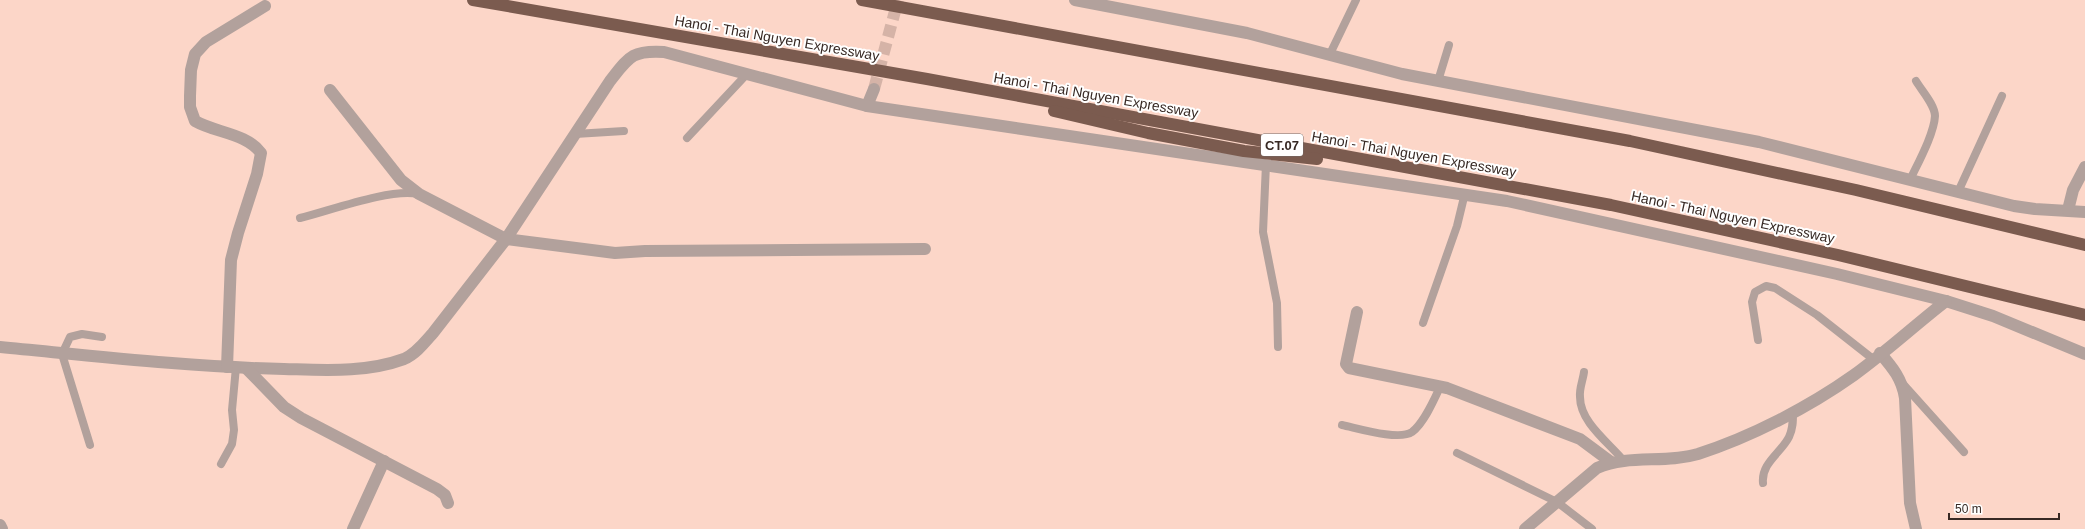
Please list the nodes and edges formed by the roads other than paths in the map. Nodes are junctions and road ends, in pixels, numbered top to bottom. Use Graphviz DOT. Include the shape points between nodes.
graph roads {
  1 [pos="473,0"];
  2 [pos="862,0"];
  3 [pos="1075,0"];
  4 [pos="1356,0"];
  5 [pos="265,6"];
  6 [pos="1449,45"];
  7 [pos="1329,56"];
  8 [pos="746,75"];
  9 [pos="1438,81"];
  10 [pos="1916,81"];
  11 [pos="874,89"];
  12 [pos="330,90"];
  13 [pos="2002,96"];
  14 [pos="868,106"];
  15 [pos="624,132"];
  16 [pos="575,134"];
  17 [pos="686,138"];
  18 [pos="1266,164"];
  19 [pos="2085,167"];
  20 [pos="1910,180"];
  21 [pos="1958,192"];
  22 [pos="1465,193"];
  23 [pos="419,194"];
  24 [pos="2068,210"];
  25 [pos="2085,212"];
  26 [pos="300,218"];
  27 [pos="506,239"];
  28 [pos="2085,245"];
  29 [pos="925,249"];
  30 [pos="1946,301"];
  31 [pos="1357,312"];
  32 [pos="2085,315"];
  33 [pos="1423,323"];
  34 [pos="102,337"];
  35 [pos="1758,340"];
  36 [pos="0,347"];
  37 [pos="1278,347"];
  38 [pos="62,354"];
  39 [pos="2085,354"];
  40 [pos="1877,356"];
  41 [pos="236,368"];
  42 [pos="1584,372"];
  43 [pos="1902,384"];
  44 [pos="1440,386"];
  45 [pos="1793,412"];
  46 [pos="1342,425"];
  47 [pos="90,445"];
  48 [pos="1964,452"];
  49 [pos="1457,453"];
  50 [pos="384,461"];
  51 [pos="1617,461"];
  52 [pos="221,464"];
  53 [pos="1763,483"];
  54 [pos="1556,502"];
  55 [pos="448,503"];
  56 [pos="0,525"];
  57 [pos="2,529"];
  58 [pos="353,529"];
  59 [pos="1525,529"];
  60 [pos="1592,529"];
  61 [pos="1916,529"];
  1 -- 32 [label="highway, Hanoi - Thai Nguyen Expressway / CT.07" via="927,79 1611,205 1838,255"];
  2 -- 28 [label="highway" via="1630,140"];
  3 -- 7 [label="street" via="1247,33"];
  4 -- 7 [label="lane"];
  5 -- 41 [label="street" via="206,42 195,54 191,70 190,107 195,121 245,139 254,144 261,153 258,174 231,260"];
  6 -- 9 [label="lane"];
  7 -- 9 [label="street"];
  8 -- 14 [label="street"];
  8 -- 16 [label="street" via="664,52 639,52 626,60"];
  8 -- 17 [label="lane"];
  9 -- 20 [label="street" via="1759,142"];
  10 -- 20 [label="lane" via="1935,116 1932,130"];
  11 -- 14 [label="street"];
  12 -- 23 [label="street" via="401,180"];
  13 -- 21 [label="lane"];
  14 -- 18 [label="street"];
  15 -- 16 [label="lane"];
  16 -- 27 [label="street"];
  18 -- 22 [label="street"];
  18 -- 37 [label="lane" via="1263,232 1277,303"];
  19 -- 24 [label="street" via="2073,190"];
  20 -- 21 [label="street"];
  21 -- 24 [label="street" via="2014,206"];
  22 -- 30 [label="street" via="1837,274"];
  22 -- 33 [label="lane" via="1458,226"];
  23 -- 26 [label="lane" via="393,194"];
  23 -- 27 [label="street"];
  24 -- 25 [label="street"];
  27 -- 29 [label="street" via="615,253"];
  27 -- 41 [label="street" via="434,333 422,346 405,358 375,367 342,370"];
  30 -- 39 [label="street" via="1993,316"];
  30 -- 40 [label="street"];
  31 -- 44 [label="street" via="1346,364 1349,368"];
  34 -- 38 [label="lane" via="82,334 70,337"];
  35 -- 40 [label="lane" via="1752,302 1755,292 1766,286 1774,288 1817,315"];
  36 -- 38 [label="street"];
  38 -- 41 [label="street"];
  38 -- 47 [label="lane"];
  40 -- 43 [label="street" via="1896,371"];
  40 -- 45 [label="street" via="1822,396"];
  41 -- 50 [label="street" via="301,418"];
  41 -- 52 [label="lane" via="232,444"];
  42 -- 51 [label="lane" via="1580,396 1582,410"];
  43 -- 48 [label="lane"];
  43 -- 61 [label="street" via="1905,398 1910,503"];
  44 -- 46 [label="lane" via="1431,406 1412,432 1403,435 1378,433"];
  44 -- 51 [label="street" via="1580,439"];
  45 -- 51 [label="street" via="1756,431 1698,454"];
  45 -- 53 [label="lane" via="1790,436 1765,469"];
  49 -- 54 [label="lane"];
  50 -- 55 [label="street" via="437,489 445,495"];
  50 -- 58 [label="street"];
  51 -- 54 [label="street" via="1597,468"];
  54 -- 59 [label="street"];
  54 -- 60 [label="lane"];
  56 -- 57 [label="street"];
}
